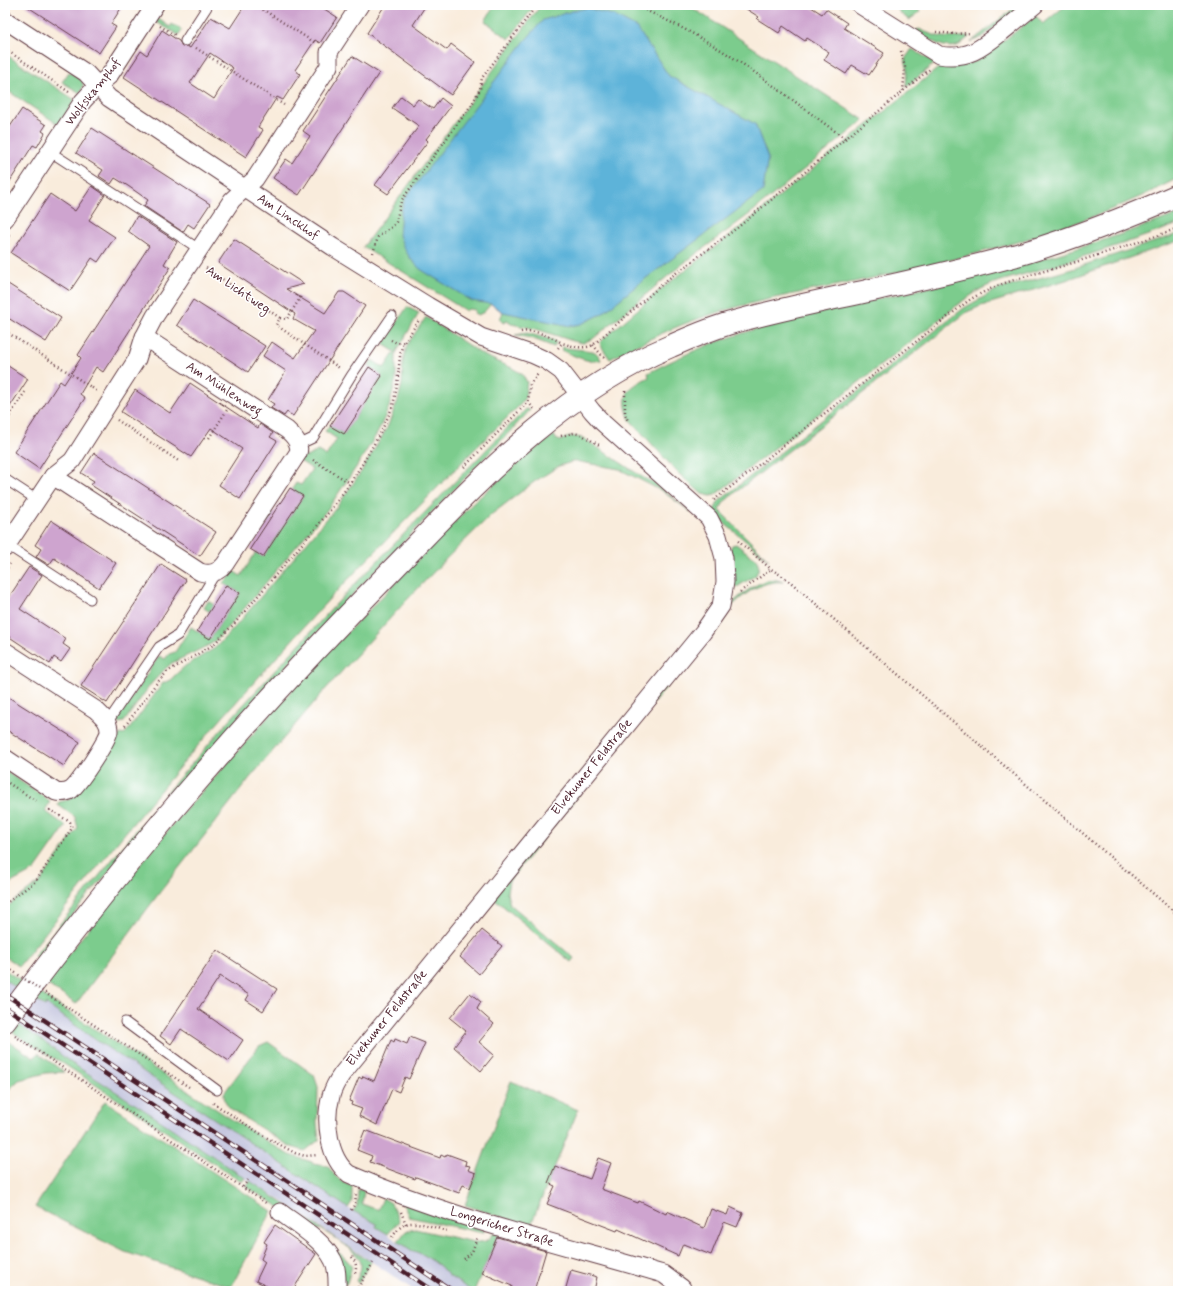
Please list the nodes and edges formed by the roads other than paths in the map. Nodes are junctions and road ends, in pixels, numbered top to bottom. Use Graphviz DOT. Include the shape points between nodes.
graph roads {
  1 [pos="204,5"];
  2 [pos="360,5"];
  3 [pos="1035,5"];
  4 [pos="869,8"];
  5 [pos="151,11"];
  6 [pos="5,20"];
  7 [pos="185,41"];
  8 [pos="97,86"];
  9 [pos="49,151"];
  10 [pos="245,188"];
  11 [pos="1178,195"];
  12 [pos="5,218"];
  13 [pos="196,254"];
  14 [pos="392,316"];
  15 [pos="144,337"];
  16 [pos="580,396"];
  17 [pos="298,445"];
  18 [pos="53,476"];
  19 [pos="5,479"];
  20 [pos="37,500"];
  21 [pos="6,547"];
  22 [pos="213,573"];
  23 [pos="90,599"];
  24 [pos="5,651"];
  25 [pos="115,726"];
  26 [pos="5,758"];
  27 [pos="125,1022"];
  28 [pos="8,1027"];
  29 [pos="217,1090"];
  30 [pos="333,1150"];
  31 [pos="280,1212"];
  32 [pos="682,1288"];
  33 [pos="337,1291"];
  1 -- 7 [label="lane" via="207,7"];
  2 -- 10 [label="street, Am Lichtweg" via="329,52 330,66 255,179"];
  3 -- 4 [label="street" via="983,47 961,56 939,54"];
  5 -- 8 [label="street, Wolfskamphof" via="109,76"];
  6 -- 8 [label="street, Am Linckhof" via="86,74"];
  8 -- 9 [label="street, Wolfskamphof" via="83,101"];
  8 -- 10 [label="street, Am Linckhof" via="109,98"];
  9 -- 12 [label="street, Wolfskamphof"];
  9 -- 13 [label="lane"];
  10 -- 13 [label="street, Am Lichtweg" via="232,200"];
  10 -- 16 [label="street, Am Linckhof" via="333,247 481,337 547,361 561,370"];
  11 -- 16 [label="main road" via="1104,226 1025,252 724,325 669,347 615,373"];
  13 -- 15 [label="street, Am Lichtweg"];
  14 -- 17 [label="lane" via="313,438"];
  15 -- 17 [label="street, Am Mühlenweg" via="287,430 295,437"];
  15 -- 18 [label="street, Am Lichtweg" via="137,360 72,461"];
  16 -- 28 [label="main road" via="539,427 469,491 291,675 186,794 70,935"];
  16 -- 30 [label="street, Elvekumer Feldstraße" via="603,423 709,518 718,536 724,558 725,582 721,606 342,1074 331,1096 328,1114"];
  17 -- 22 [label="street" via="298,453 225,564"];
  18 -- 20 [label="street, Am Lichtweg"];
  18 -- 22 [label="street" via="200,572"];
  19 -- 20 [label="lane"];
  20 -- 21 [label="street, Am Lichtweg"];
  21 -- 23 [label="lane"];
  22 -- 25 [label="lane" via="212,579 178,635 159,647"];
  24 -- 25 [label="street" via="96,710"];
  25 -- 26 [label="street" via="74,788 66,792 56,792"];
  27 -- 29 [label="lane"];
  30 -- 32 [label="street, Longericher Straße" via="343,1170 349,1174 492,1225 662,1274"];
  31 -- 33 [label="street" via="313,1236 334,1260"];
}
